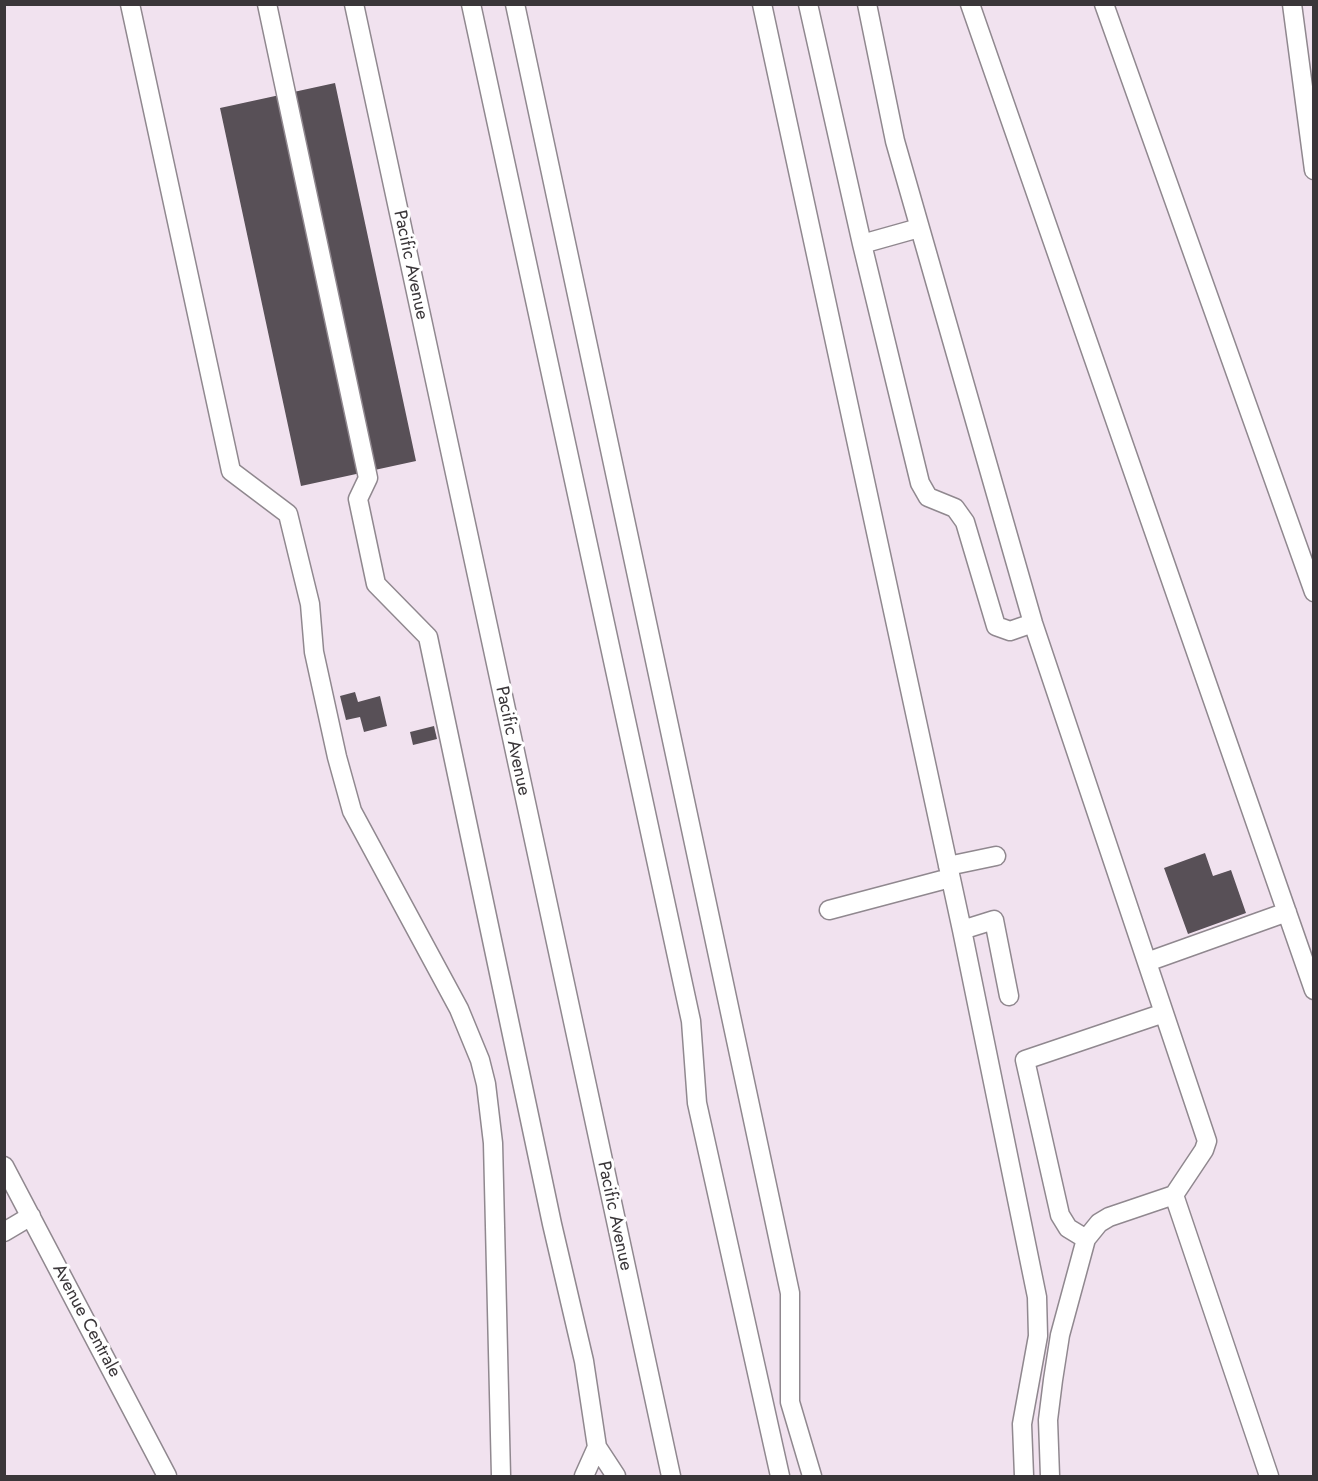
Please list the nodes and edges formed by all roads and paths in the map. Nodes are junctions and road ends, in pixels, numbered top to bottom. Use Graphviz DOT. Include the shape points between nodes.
graph roads {
  1 [pos="130,4"];
  2 [pos="267,4"];
  3 [pos="354,4"];
  4 [pos="471,4"];
  5 [pos="515,4"];
  6 [pos="762,4"];
  7 [pos="808,4"];
  8 [pos="867,4"];
  9 [pos="970,4"];
  10 [pos="1104,4"];
  11 [pos="1292,4"];
  12 [pos="1314,170"];
  13 [pos="919,228"];
  14 [pos="862,244"];
  15 [pos="1314,592"];
  16 [pos="1033,623"];
  17 [pos="996,856"];
  18 [pos="949,872"];
  19 [pos="829,910"];
  20 [pos="1287,912"];
  21 [pos="962,930"];
  22 [pos="1146,962"];
  23 [pos="1314,990"];
  24 [pos="1009,996"];
  25 [pos="1164,1012"];
  26 [pos="4,1166"];
  27 [pos="1174,1195"];
  28 [pos="31,1216"];
  29 [pos="4,1232"];
  30 [pos="1086,1239"];
  31 [pos="597,1447"];
  32 [pos="167,1476"];
  33 [pos="501,1476"];
  34 [pos="584,1476"];
  35 [pos="616,1476"];
  36 [pos="671,1476"];
  37 [pos="780,1476"];
  38 [pos="812,1476"];
  39 [pos="1024,1476"];
  40 [pos="1050,1476"];
  41 [pos="1269,1476"];
  1 -- 33 [label="street" via="231,471 288,514 309,604 314,652 352,811 459,1009 482,1068 493,1143"];
  2 -- 31 [label="street" via="368,478 358,499 376,584 428,637 549,1213 584,1361"];
  3 -- 36 [label="street, Pacific Avenue"];
  4 -- 37 [label="street" via="691,1021 697,1102"];
  5 -- 38 [label="street" via="790,1293 790,1402"];
  6 -- 18 [label="street"];
  7 -- 14 [label="street"];
  8 -- 13 [label="street" via="885,104"];
  9 -- 20 [label="street"];
  10 -- 15 [label="street"];
  11 -- 12 [label="street"];
  13 -- 14 [label="street"];
  13 -- 16 [label="street"];
  14 -- 16 [label="street" via="922,488 931,499 955,508 964,522 996,626 1010,631"];
  16 -- 22 [label="street"];
  17 -- 18 [label="street"];
  18 -- 19 [label="street"];
  18 -- 21 [label="street"];
  20 -- 22 [label="street"];
  20 -- 23 [label="street"];
  21 -- 24 [label="street" via="994,920"];
  21 -- 39 [label="street" via="1037,1297 1038,1336 1022,1424"];
  22 -- 25 [label="street"];
  25 -- 27 [label="street" via="1207,1141"];
  25 -- 30 [label="street" via="1025,1060 1060,1215 1068,1228"];
  26 -- 28 [label="street, Avenue Centrale"];
  27 -- 30 [label="street" via="1109,1217"];
  27 -- 41 [label="street"];
  28 -- 29 [label="street"];
  28 -- 32 [label="street, Avenue Centrale"];
  30 -- 40 [label="street" via="1060,1335 1053,1380 1048,1420"];
  31 -- 34 [label="street"];
  31 -- 35 [label="street"];
}
